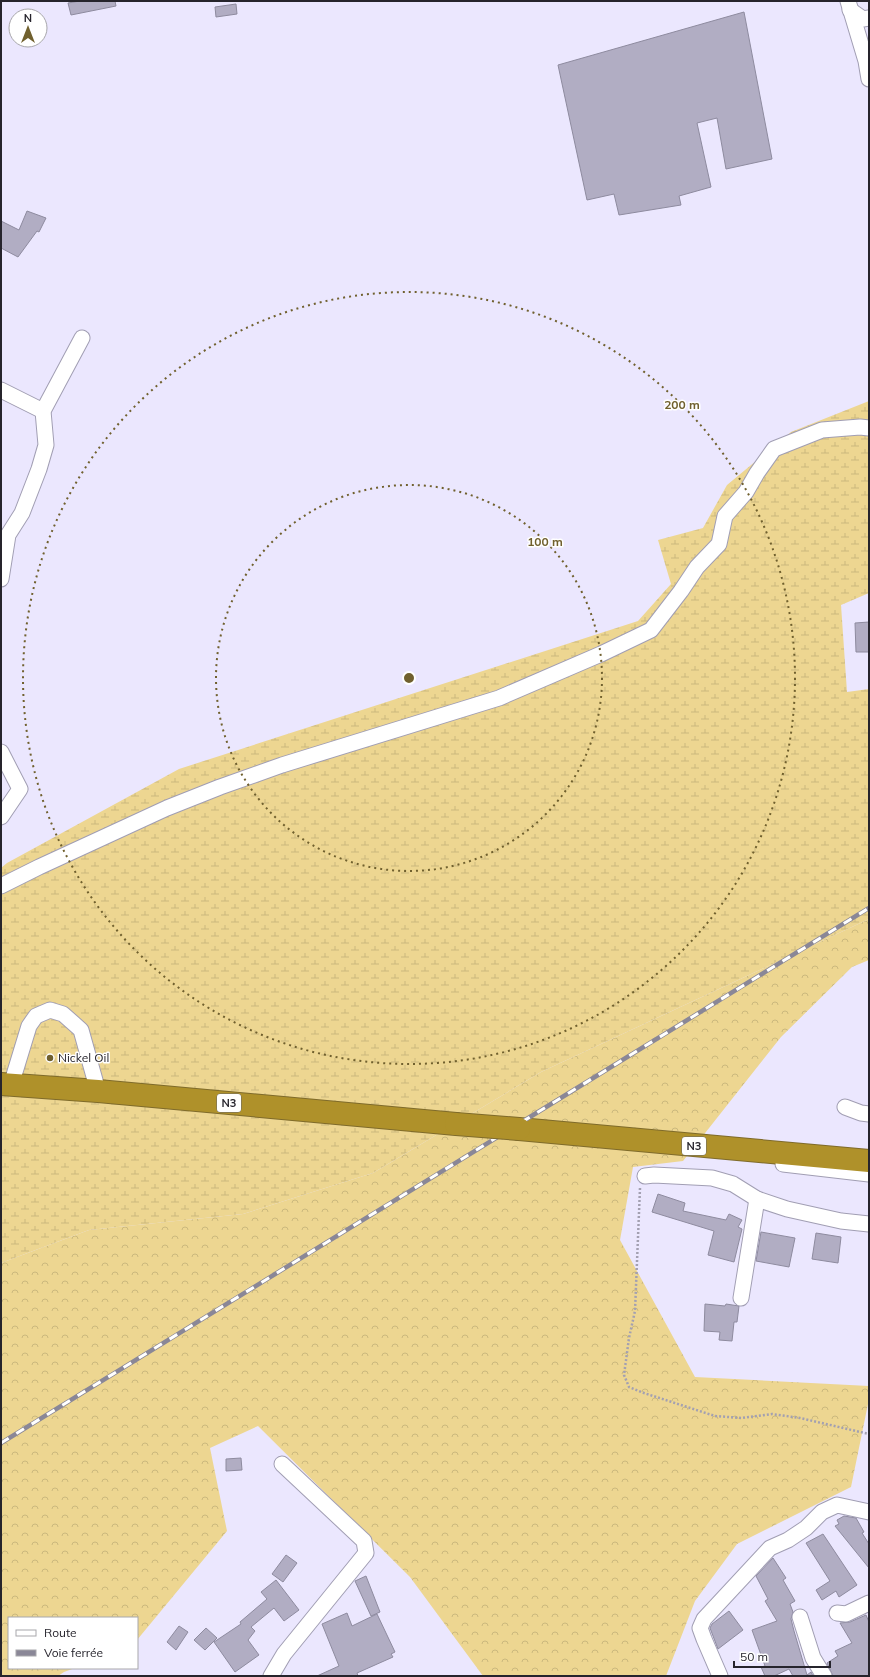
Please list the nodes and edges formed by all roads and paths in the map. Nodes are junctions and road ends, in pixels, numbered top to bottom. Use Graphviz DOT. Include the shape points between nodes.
graph roads {
  1 [pos="849,5"];
  2 [pos="869,18"];
  3 [pos="869,79"];
  4 [pos="82,338"];
  5 [pos="1,390"];
  6 [pos="43,411"];
  7 [pos="869,428"];
  8 [pos="1,579"];
  9 [pos="1,752"];
  10 [pos="1,817"];
  11 [pos="1,886"];
  12 [pos="6,1084"];
  13 [pos="98,1091"];
  14 [pos="845,1107"];
  15 [pos="869,1114"];
  16 [pos="658,1143"];
  17 [pos="869,1161"];
  18 [pos="869,1174"];
  19 [pos="645,1176"];
  20 [pos="757,1199"];
  21 [pos="869,1224"];
  22 [pos="741,1298"];
  23 [pos="869,1434"];
  24 [pos="282,1464"];
  25 [pos="869,1512"];
  26 [pos="869,1603"];
  27 [pos="837,1613"];
  28 [pos="800,1617"];
  29 [pos="271,1676"];
  30 [pos="720,1676"];
  31 [pos="824,1676"];
  1 -- 2 [label="street" via="864,18"];
  1 -- 3 [label="street"];
  4 -- 6 [label="street"];
  5 -- 6 [label="street"];
  6 -- 8 [label="street" via="46,445 22,513 8,536"];
  7 -- 11 [label="street" via="822,430 774,449 746,492 725,516 719,544 697,567 652,630 500,698 289,762 220,787"];
  9 -- 10 [label="street" via="20,789"];
  12 -- 13 [label="highway, N3"];
  12 -- 13 [label="street" via="29,1026 36,1016 50,1010 64,1014 81,1030"];
  13 -- 16 [label="highway, N3, bridge"];
  14 -- 15 [label="street"];
  16 -- 17 [label="highway, N3"];
  16 -- 18 [label="street" via="712,1154"];
  19 -- 20 [label="street" via="712,1178 733,1184"];
  19 -- 23 [label="path" via="640,1182 635,1311 624,1375 629,1387 715,1416 742,1418 772,1414"];
  20 -- 21 [label="street" via="795,1211"];
  20 -- 22 [label="street"];
  24 -- 29 [label="street" via="364,1542 366,1553 284,1654"];
  25 -- 30 [label="street" via="836,1505 822,1512 806,1528 770,1548 704,1619 700,1628"];
  26 -- 27 [label="street" via="846,1614"];
  28 -- 31 [label="street" via="813,1658"];
}
